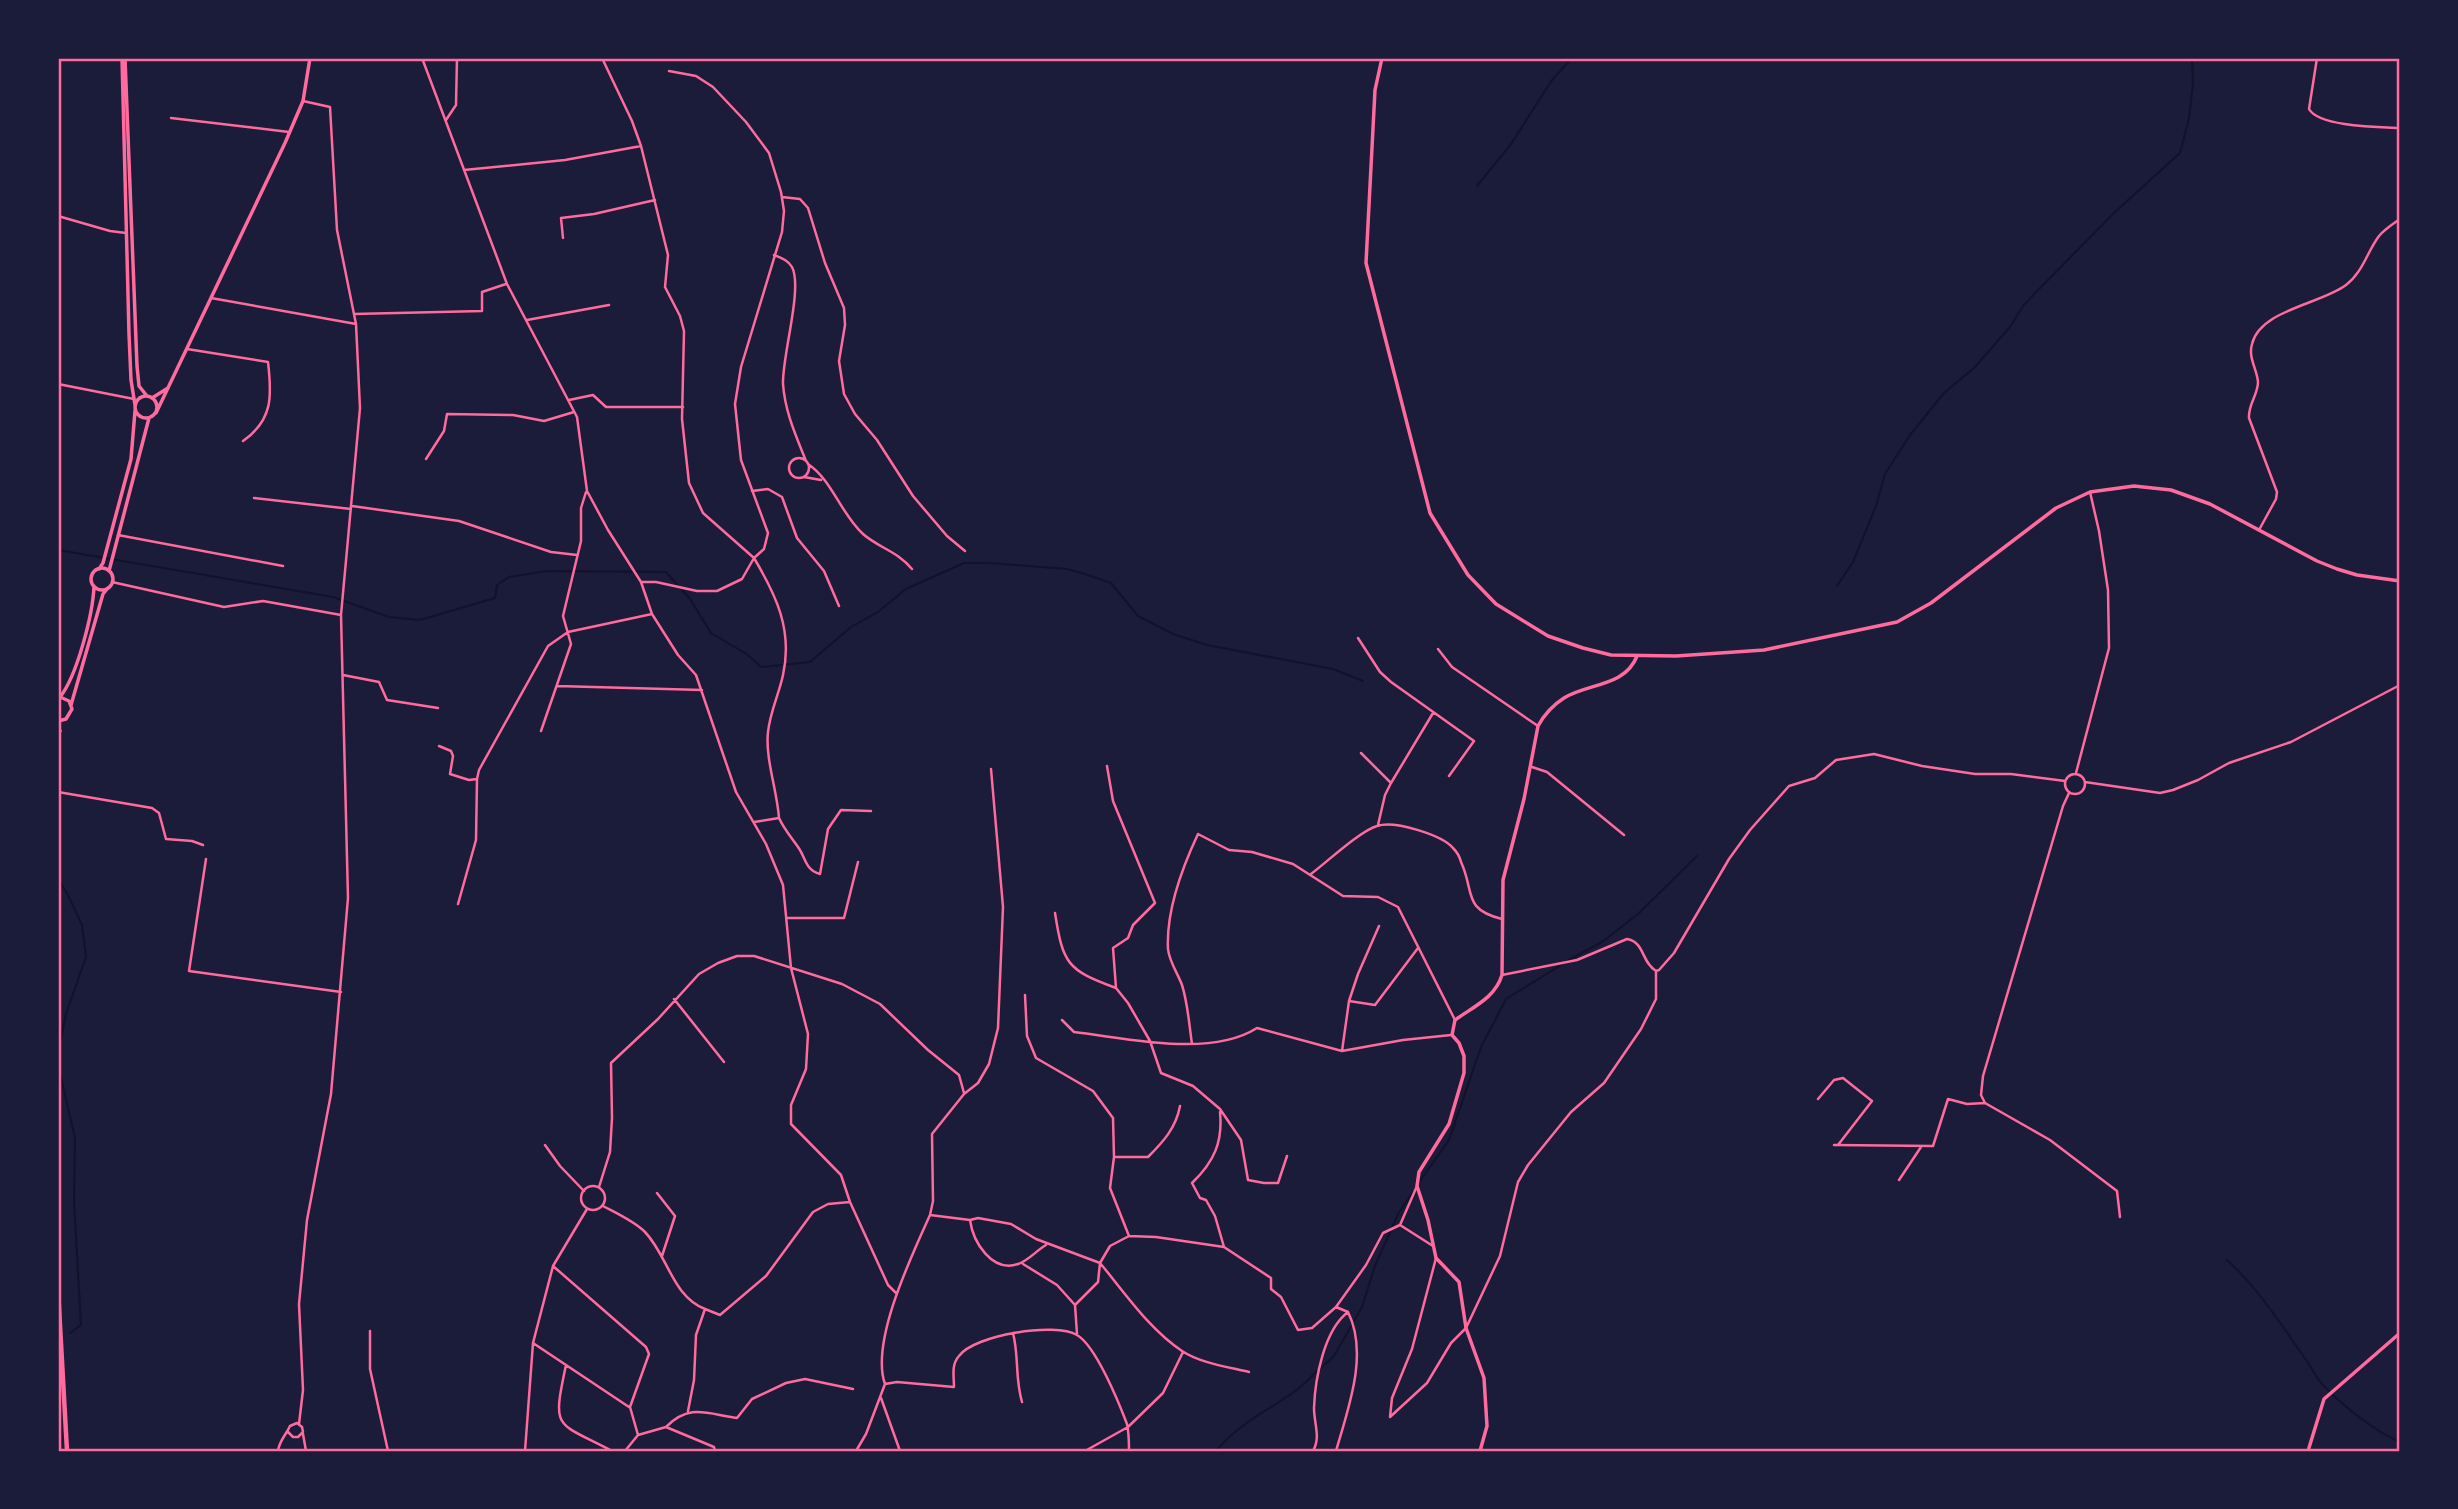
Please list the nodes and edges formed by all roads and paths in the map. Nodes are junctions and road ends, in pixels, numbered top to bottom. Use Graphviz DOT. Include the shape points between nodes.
graph roads {
  1 [pos="123,58"];
  2 [pos="310,58"];
  3 [pos="422,58"];
  4 [pos="457,58"];
  5 [pos="602,58"];
  6 [pos="1382,58"];
  7 [pos="2316,58"];
  8 [pos="669,71"];
  9 [pos="303,101"];
  10 [pos="172,118"];
  11 [pos="446,120"];
  12 [pos="2400,128"];
  13 [pos="289,132"];
  14 [pos="640,146"];
  15 [pos="464,170"];
  16 [pos="782,197"];
  17 [pos="655,200"];
  18 [pos="58,216"];
  19 [pos="2400,219"];
  20 [pos="126,233"];
  21 [pos="563,238"];
  22 [pos="774,255"];
  23 [pos="508,284"];
  24 [pos="211,298"];
  25 [pos="609,305"];
  26 [pos="354,314"];
  27 [pos="527,320"];
  28 [pos="356,324"];
  29 [pos="187,349"];
  30 [pos="58,384"];
  31 [pos="170,387"];
  32 [pos="149,397"];
  33 [pos="134,399"];
  34 [pos="568,400"];
  35 [pos="683,407"];
  36 [pos="135,408"];
  37 [pos="574,412"];
  38 [pos="156,413"];
  39 [pos="149,418"];
  40 [pos="243,441"];
  41 [pos="799,443"];
  42 [pos="795,458"];
  43 [pos="426,459"];
  44 [pos="807,462"];
  45 [pos="803,477"];
  46 [pos="824,481"];
  47 [pos="587,491"];
  48 [pos="752,491"];
  49 [pos="2090,492"];
  50 [pos="254,498"];
  51 [pos="351,507"];
  52 [pos="2259,530"];
  53 [pos="118,535"];
  54 [pos="965,551"];
  55 [pos="577,555"];
  56 [pos="754,558"];
  57 [pos="283,566"];
  58 [pos="99,569"];
  59 [pos="912,569"];
  60 [pos="109,571"];
  61 [pos="2400,581"];
  62 [pos="112,582"];
  63 [pos="642,582"];
  64 [pos="94,586"];
  65 [pos="107,589"];
  66 [pos="839,606"];
  67 [pos="652,614"];
  68 [pos="341,615"];
  69 [pos="568,632"];
  70 [pos="1358,638"];
  71 [pos="1438,649"];
  72 [pos="1636,656"];
  73 [pos="343,675"];
  74 [pos="2400,685"];
  75 [pos="557,686"];
  76 [pos="702,690"];
  77 [pos="59,697"];
  78 [pos="71,705"];
  79 [pos="438,708"];
  80 [pos="1433,713"];
  81 [pos="58,721"];
  82 [pos="1538,726"];
  83 [pos="541,731"];
  84 [pos="439,746"];
  85 [pos="1361,753"];
  86 [pos="1107,766"];
  87 [pos="1531,767"];
  88 [pos="991,769"];
  89 [pos="2076,773"];
  90 [pos="1449,776"];
  91 [pos="477,779"];
  92 [pos="2065,781"];
  93 [pos="2085,782"];
  94 [pos="1391,783"];
  95 [pos="58,792"];
  96 [pos="2070,793"];
  97 [pos="870,811"];
  98 [pos="779,818"];
  99 [pos="754,822"];
  100 [pos="1378,825"];
  101 [pos="1624,835"];
  102 [pos="202,845"];
  103 [pos="206,859"];
  104 [pos="858,862"];
  105 [pos="1310,874"];
  106 [pos="458,904"];
  107 [pos="1055,913"];
  108 [pos="787,918"];
  109 [pos="1502,919"];
  110 [pos="1380,926"];
  111 [pos="1418,948"];
  112 [pos="791,968"];
  113 [pos="1656,971"];
  114 [pos="1502,975"];
  115 [pos="1116,988"];
  116 [pos="341,992"];
  117 [pos="1025,995"];
  118 [pos="674,999"];
  119 [pos="1349,1001"];
  120 [pos="1062,1020"];
  121 [pos="1455,1020"];
  122 [pos="1452,1035"];
  123 [pos="1150,1041"];
  124 [pos="1192,1044"];
  125 [pos="1342,1051"];
  126 [pos="724,1062"];
  127 [pos="964,1094"];
  128 [pos="1818,1099"];
  129 [pos="1985,1103"];
  130 [pos="1180,1106"];
  131 [pos="1220,1109"];
  132 [pos="545,1145"];
  133 [pos="1921,1147"];
  134 [pos="1287,1156"];
  135 [pos="1114,1157"];
  136 [pos="1899,1180"];
  137 [pos="1417,1186"];
  138 [pos="599,1187"];
  139 [pos="584,1191"];
  140 [pos="657,1193"];
  141 [pos="850,1202"];
  142 [pos="603,1206"];
  143 [pos="587,1209"];
  144 [pos="930,1214"];
  145 [pos="2120,1217"];
  146 [pos="970,1220"];
  147 [pos="1400,1225"];
  148 [pos="1129,1236"];
  149 [pos="1047,1244"];
  150 [pos="1433,1246"];
  151 [pos="1224,1247"];
  152 [pos="662,1256"];
  153 [pos="1436,1258"];
  154 [pos="1100,1263"];
  155 [pos="1021,1264"];
  156 [pos="553,1266"];
  157 [pos="58,1289"];
  158 [pos="896,1293"];
  159 [pos="1075,1305"];
  160 [pos="1336,1307"];
  161 [pos="705,1309"];
  162 [pos="1348,1312"];
  163 [pos="1466,1328"];
  164 [pos="370,1331"];
  165 [pos="1013,1333"];
  166 [pos="2400,1333"];
  167 [pos="1077,1335"];
  168 [pos="533,1343"];
  169 [pos="1183,1352"];
  170 [pos="566,1365"];
  171 [pos="1249,1372"];
  172 [pos="885,1384"];
  173 [pos="853,1389"];
  174 [pos="880,1396"];
  175 [pos="1022,1402"];
  176 [pos="630,1407"];
  177 [pos="688,1410"];
  178 [pos="58,1422"];
  179 [pos="299,1424"];
  180 [pos="666,1427"];
  181 [pos="1128,1427"];
  182 [pos="288,1432"];
  183 [pos="303,1432"];
  184 [pos="638,1435"];
  185 [pos="59,1451"];
  186 [pos="67,1451"];
  187 [pos="278,1451"];
  188 [pos="306,1451"];
  189 [pos="388,1451"];
  190 [pos="524,1451"];
  191 [pos="612,1451"];
  192 [pos="625,1451"];
  193 [pos="715,1451"];
  194 [pos="856,1451"];
  195 [pos="900,1451"];
  196 [pos="1085,1451"];
  197 [pos="1129,1451"];
  198 [pos="1313,1451"];
  199 [pos="1336,1451"];
  200 [pos="1480,1451"];
  201 [pos="2308,1451"];
  1 -- 20 [label="street"];
  1 -- 32 [label="street" via="137,366 139,386"];
  2 -- 9 [label="street"];
  3 -- 11 [label="street"];
  4 -- 11 [label="street" via="456,105"];
  5 -- 14 [label="street"];
  6 -- 72 [label="street" via="1375,90 1366,263 1430,513 1468,575 1496,604 1548,636 1600,653"];
  7 -- 12 [label="street" via="2312,115"];
  8 -- 16 [label="street" via="696,76 713,87 746,122 769,153"];
  9 -- 13 [label="street"];
  9 -- 26 [label="street" via="330,107 337,230"];
  10 -- 13 [label="street"];
  11 -- 15 [label="street"];
  13 -- 24 [label="street"];
  14 -- 15 [label="street" via="565,160"];
  14 -- 17 [label="street"];
  15 -- 23 [label="street"];
  16 -- 22 [label="street" via="783,225"];
  16 -- 54 [label="street" via="800,199 808,208 844,308 839,361 849,404 913,495"];
  17 -- 21 [label="street" via="561,218"];
  17 -- 35 [label="street" via="668,255 665,288 684,331"];
  18 -- 20 [label="street"];
  19 -- 52 [label="street" via="2378,237 2347,284 2271,319 2252,344 2258,384 2249,418 2277,492"];
  20 -- 33 [label="street"];
  22 -- 41 [label="street" via="789,262 793,271 783,373 788,413"];
  22 -- 48 [label="street" via="740,367 735,404 738,448"];
  23 -- 26 [label="street" via="482,292 482,311"];
  23 -- 27 [label="street"];
  24 -- 28 [label="street"];
  24 -- 29 [label="street"];
  25 -- 27 [label="street"];
  26 -- 28 [label="street"];
  27 -- 34 [label="street"];
  28 -- 51 [label="street" via="360,408"];
  29 -- 31 [label="street"];
  29 -- 40 [label="street" via="268,362 270,403 264,419"];
  30 -- 33 [label="street"];
  31 -- 32 [label="street"];
  31 -- 38 [label="street"];
  32 -- 36 [label="street" via="140,398"];
  32 -- 38 [label="street" via="158,406"];
  33 -- 36 [label="street"];
  34 -- 35 [label="street" via="593,395 606,407"];
  34 -- 37 [label="street"];
  35 -- 56 [label="street" via="689,483 703,513"];
  36 -- 39 [label="street"];
  36 -- 58 [label="street" via="131,459"];
  37 -- 43 [label="street" via="544,421 513,415 447,414 444,431"];
  37 -- 47 [label="street"];
  38 -- 39 [label="street"];
  39 -- 53 [label="street"];
  41 -- 42 [label="street"];
  41 -- 44 [label="street"];
  42 -- 44 [label="street"];
  42 -- 45 [label="street" via="789,463 790,473"];
  44 -- 45 [label="street" via="809,470"];
  44 -- 46 [label="street"];
  45 -- 46 [label="street"];
  46 -- 59 [label="street" via="860,532 900,556"];
  47 -- 55 [label="street"];
  47 -- 63 [label="street"];
  48 -- 56 [label="street" via="768,533 764,549"];
  48 -- 66 [label="street" via="768,489 782,497 797,538 824,572"];
  49 -- 52 [label="street" via="2134,486 2171,490"];
  49 -- 72 [label="street" via="2056,508 1931,603 1897,622 1764,649"];
  49 -- 89 [label="street" via="2108,590 2109,648"];
  50 -- 51 [label="street"];
  51 -- 55 [label="street" via="459,522 551,552"];
  51 -- 68 [label="street"];
  52 -- 61 [label="street" via="2337,569"];
  53 -- 57 [label="street"];
  53 -- 60 [label="street"];
  55 -- 69 [label="street" via="562,616"];
  56 -- 63 [label="street" via="742,579 717,591"];
  56 -- 98 [label="street" via="775,593 784,626 785,667 768,743"];
  58 -- 60 [label="street"];
  58 -- 64 [label="street" via="92,576"];
  60 -- 62 [label="street"];
  62 -- 65 [label="street"];
  62 -- 68 [label="street" via="224,607 263,601"];
  63 -- 67 [label="street"];
  64 -- 65 [label="street"];
  64 -- 77 [label="street" via="69,685"];
  65 -- 78 [label="street"];
  67 -- 69 [label="street"];
  67 -- 76 [label="street"];
  68 -- 73 [label="street"];
  69 -- 75 [label="street" via="571,644"];
  69 -- 91 [label="street" via="548,646"];
  70 -- 80 [label="street" via="1380,673"];
  71 -- 82 [label="street" via="1452,667"];
  72 -- 82 [label="street" via="1631,668 1619,676 1563,699"];
  73 -- 79 [label="street" via="379,682 387,700"];
  73 -- 116 [label="street" via="348,898"];
  74 -- 93 [label="street" via="2291,742 2229,763 2173,790 2160,793"];
  75 -- 76 [label="street"];
  75 -- 83 [label="street"];
  76 -- 99 [label="street" via="736,792"];
  77 -- 78 [label="street"];
  78 -- 81 [label="street" via="69,716"];
  80 -- 90 [label="street" via="1474,741"];
  80 -- 94 [label="street"];
  82 -- 87 [label="street"];
  84 -- 91 [label="street" via="453,756 450,774"];
  85 -- 94 [label="street"];
  86 -- 115 [label="street" via="1113,801 1155,903 1133,925 1128,938 1113,948"];
  87 -- 101 [label="street" via="1547,772"];
  87 -- 109 [label="street" via="1503,880"];
  88 -- 127 [label="street" via="1003,907 998,1028 989,1064 978,1083"];
  89 -- 92 [label="street"];
  89 -- 93 [label="street"];
  91 -- 106 [label="street" via="476,840"];
  92 -- 96 [label="street"];
  92 -- 113 [label="street" via="1975,774 1874,754 1836,760 1815,778 1790,786 1750,830 1674,953"];
  93 -- 96 [label="street" via="2082,792"];
  94 -- 100 [label="street"];
  95 -- 102 [label="street" via="152,808 159,813 166,839"];
  96 -- 129 [label="street" via="1983,1076 1980,1095"];
  97 -- 98 [label="street" via="841,810 828,829 820,874 812,872"];
  98 -- 99 [label="street"];
  99 -- 108 [label="street" via="783,885"];
  100 -- 105 [label="street"];
  100 -- 109 [label="street" via="1437,836 1453,848 1463,864 1475,906 1484,915"];
  103 -- 116 [label="street" via="189,971"];
  104 -- 108 [label="street" via="844,918"];
  105 -- 111 [label="street" via="1343,896 1378,897 1398,906"];
  105 -- 124 [label="street" via="1268,856 1229,850 1198,834 1177,888 1168,952 1185,997"];
  107 -- 115 [label="street" via="1060,946 1075,969"];
  108 -- 112 [label="street"];
  109 -- 114 [label="street"];
  110 -- 119 [label="street"];
  111 -- 119 [label="street" via="1376,1005"];
  111 -- 121 [label="street"];
  112 -- 118 [label="street" via="754,956 737,956 699,974"];
  112 -- 127 [label="street" via="842,984 880,1004 959,1075"];
  112 -- 141 [label="street" via="808,1034 806,1069 791,1105 791,1124 841,1175"];
  113 -- 114 [label="street" via="1639,945 1627,939 1577,960"];
  113 -- 163 [label="street" via="1656,999 1641,1029 1604,1083 1570,1112 1518,1182 1500,1256"];
  114 -- 121 [label="street" via="1493,993"];
  115 -- 123 [label="street"];
  116 -- 179 [label="street" via="331,1094 307,1220 299,1304 303,1390"];
  117 -- 135 [label="street" via="1027,1036 1036,1058 1093,1091 1113,1118"];
  118 -- 126 [label="street"];
  118 -- 138 [label="street" via="611,1063 610,1152"];
  119 -- 125 [label="street"];
  120 -- 123 [label="street" via="1074,1032"];
  121 -- 122 [label="street"];
  122 -- 125 [label="street"];
  122 -- 137 [label="street" via="1464,1056 1464,1073 1449,1124 1419,1172"];
  123 -- 124 [label="street"];
  123 -- 131 [label="street" via="1161,1073 1193,1086"];
  124 -- 125 [label="street" via="1242,1038 1257,1028"];
  127 -- 144 [label="street" via="932,1134"];
  128 -- 133 [label="street" via="1834,1080 1843,1078 1871,1101 1836,1145"];
  129 -- 133 [label="street" via="1948,1099 1933,1146"];
  129 -- 145 [label="street" via="2050,1140 2117,1191"];
  130 -- 135 [label="street" via="1177,1122 1148,1157"];
  131 -- 134 [label="street" via="1241,1140 1248,1180 1278,1183"];
  131 -- 151 [label="street" via="1222,1133 1212,1159 1192,1183 1215,1216"];
  132 -- 139 [label="street"];
  133 -- 136 [label="street"];
  135 -- 148 [label="street" via="1110,1188"];
  137 -- 147 [label="street"];
  137 -- 150 [label="street"];
  138 -- 139 [label="street"];
  138 -- 142 [label="street" via="605,1196"];
  139 -- 143 [label="street" via="582,1202"];
  140 -- 152 [label="street" via="675,1216"];
  141 -- 158 [label="street" via="888,1285"];
  141 -- 161 [label="street" via="828,1204 813,1212 766,1276 742,1298 720,1315"];
  142 -- 143 [label="street"];
  142 -- 152 [label="street" via="645,1231"];
  143 -- 156 [label="street"];
  144 -- 146 [label="street"];
  144 -- 158 [label="street"];
  146 -- 149 [label="street" via="1010,1224"];
  146 -- 155 [label="street" via="987,1256 1009,1266"];
  147 -- 150 [label="street"];
  147 -- 160 [label="street" via="1383,1233"];
  148 -- 151 [label="street"];
  148 -- 154 [label="street" via="1110,1246"];
  149 -- 154 [label="street"];
  149 -- 155 [label="street"];
  150 -- 153 [label="street"];
  151 -- 160 [label="street" via="1271,1278 1272,1289 1298,1330 1312,1328"];
  152 -- 161 [label="street" via="680,1290"];
  153 -- 163 [label="street" via="1459,1282"];
  153 -- 163 [label="street" via="1390,1417 1427,1383 1451,1343"];
  154 -- 159 [label="street" via="1098,1282"];
  154 -- 169 [label="street" via="1150,1322"];
  155 -- 159 [label="street" via="1058,1285"];
  156 -- 168 [label="street"];
  156 -- 176 [label="street" via="646,1347 649,1354"];
  157 -- 186 [label="highway"];
  158 -- 172 [label="street" via="880,1371"];
  159 -- 167 [label="street"];
  160 -- 162 [label="street"];
  161 -- 177 [label="street" via="696,1335"];
  162 -- 198 [label="street" via="1339,1318 1318,1370 1314,1409 1318,1442"];
  162 -- 199 [label="street" via="1354,1324 1356,1377"];
  163 -- 200 [label="street" via="1484,1378 1487,1426"];
  164 -- 189 [label="street" via="370,1369"];
  165 -- 167 [label="street" via="1048,1329"];
  165 -- 172 [label="street" via="960,1354 953,1366 954,1387"];
  165 -- 175 [label="street"];
  166 -- 201 [label="street" via="2325,1399"];
  167 -- 181 [label="street" via="1095,1356"];
  168 -- 170 [label="street"];
  168 -- 190 [label="street"];
  169 -- 171 [label="street"];
  169 -- 181 [label="street" via="1163,1393"];
  170 -- 176 [label="street"];
  170 -- 191 [label="street" via="558,1418"];
  172 -- 174 [label="street"];
  173 -- 177 [label="street" via="804,1379 752,1399 737,1418"];
  174 -- 194 [label="street"];
  174 -- 195 [label="street"];
  176 -- 184 [label="street"];
  177 -- 180 [label="street"];
  178 -- 185 [label="highway"];
  179 -- 182 [label="street" via="290,1426"];
  179 -- 183 [label="street"];
  180 -- 184 [label="street"];
  180 -- 193 [label="street"];
  181 -- 196 [label="street"];
  181 -- 197 [label="street"];
  182 -- 183 [label="street" via="296,1438"];
  182 -- 187 [label="street"];
  183 -- 188 [label="street"];
  184 -- 192 [label="street"];
}
